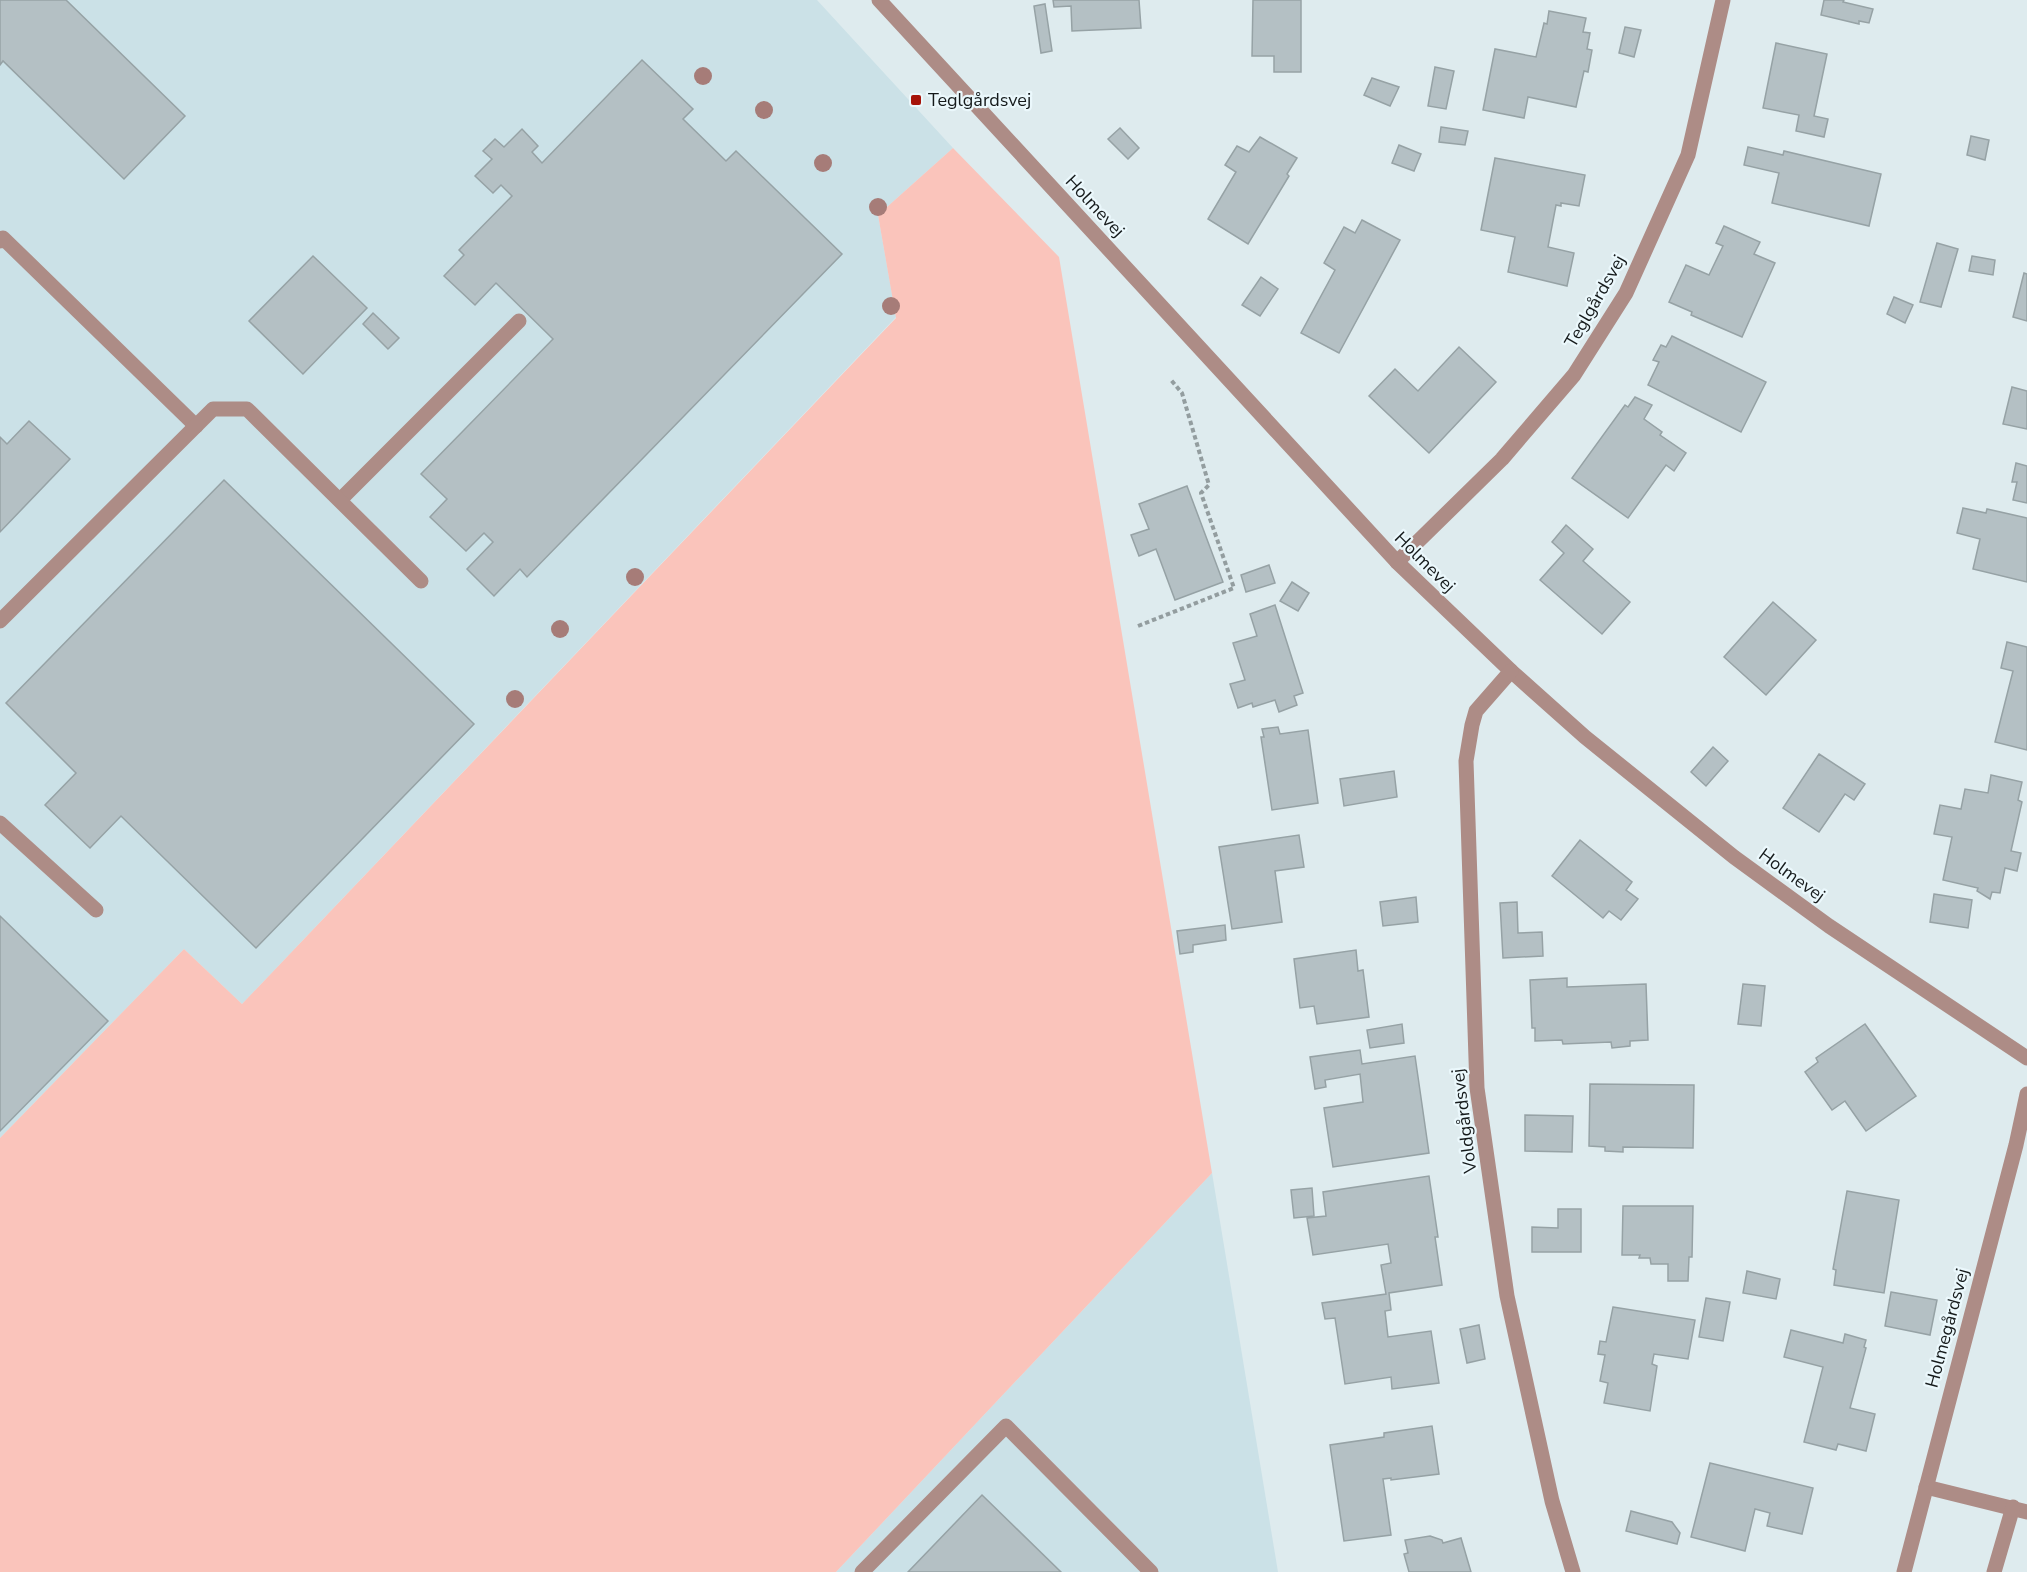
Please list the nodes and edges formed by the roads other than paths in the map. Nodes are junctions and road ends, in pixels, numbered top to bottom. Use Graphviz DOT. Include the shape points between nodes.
graph roads {
  1 [pos="879,0"];
  2 [pos="1723,0"];
  3 [pos="0,241"];
  4 [pos="519,321"];
  5 [pos="196,426"];
  6 [pos="340,501"];
  7 [pos="1397,562"];
  8 [pos="421,581"];
  9 [pos="0,621"];
  10 [pos="1511,671"];
  11 [pos="0,823"];
  12 [pos="96,910"];
  13 [pos="2027,1058"];
  14 [pos="2027,1094"];
  15 [pos="1926,1486"];
  16 [pos="2020,1510"];
  17 [pos="862,1572"];
  18 [pos="1151,1572"];
  19 [pos="1573,1572"];
  20 [pos="1904,1572"];
  21 [pos="1994,1572"];
  1 -- 7 [label="street, Holmevej"];
  2 -- 7 [label="street, Teglgårdsvej" via="1688,155 1626,294 1574,375 1502,459"];
  3 -- 5 [label="street" via="3,238"];
  4 -- 6 [label="street"];
  5 -- 6 [label="street" via="213,409 247,409"];
  5 -- 9 [label="street"];
  6 -- 8 [label="street"];
  7 -- 10 [label="street, Holmevej"];
  10 -- 13 [label="street, Holmevej" via="1671,809 1743,864 1809,913"];
  10 -- 19 [label="street, Voldgårdsvej" via="1476,711 1466,761 1477,1088 1507,1296 1552,1501"];
  11 -- 12 [label="street"];
  14 -- 15 [label="street, Holmegårdsvej"];
  15 -- 16 [label="street"];
  15 -- 20 [label="street, Holmegårdsvej"];
  16 -- 21 [label="street"];
  17 -- 18 [label="street" via="1006,1426"];
}
